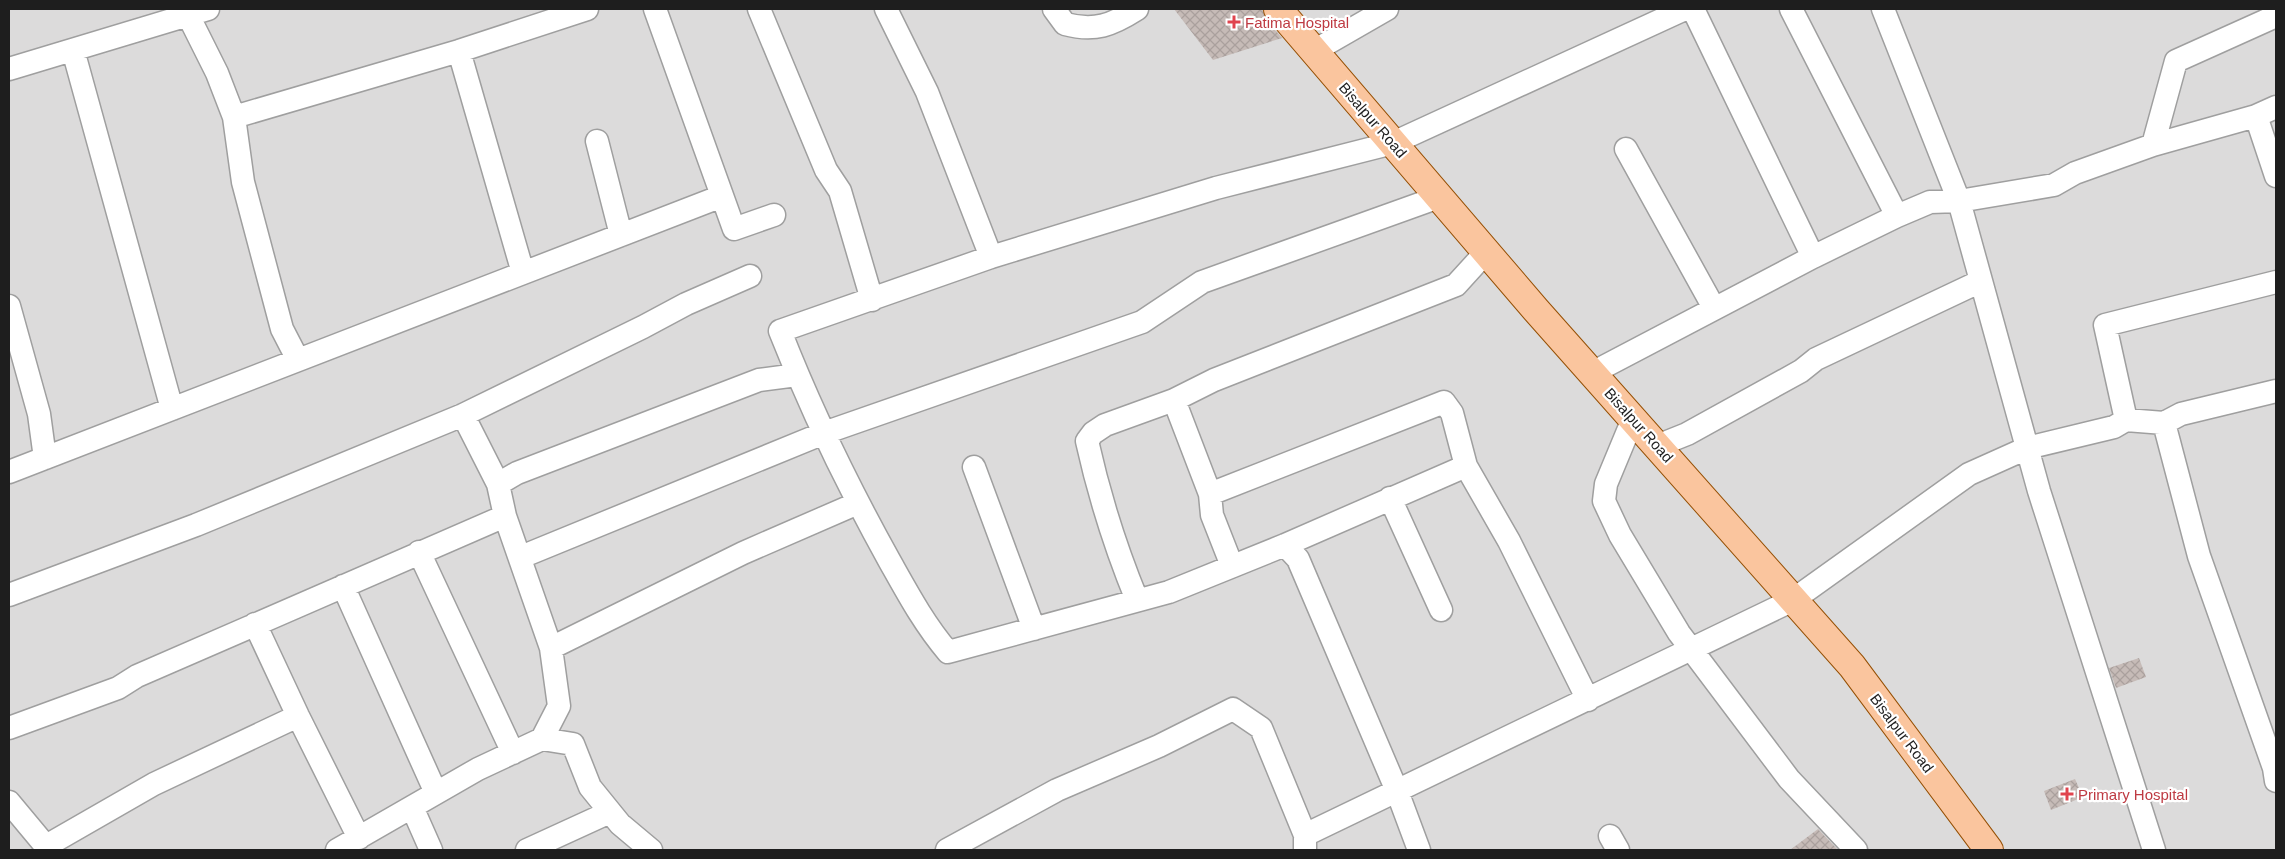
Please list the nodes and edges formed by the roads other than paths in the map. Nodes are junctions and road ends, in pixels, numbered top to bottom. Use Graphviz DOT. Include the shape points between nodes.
graph roads {
  1 [pos="587,9"];
  2 [pos="655,9"];
  3 [pos="759,9"];
  4 [pos="886,9"];
  5 [pos="1054,9"];
  6 [pos="1137,9"];
  7 [pos="1278,9"];
  8 [pos="1387,9"];
  9 [pos="1685,9"];
  10 [pos="1693,9"];
  11 [pos="1791,9"];
  12 [pos="1885,9"];
  13 [pos="198,12"];
  14 [pos="2276,16"];
  15 [pos="72,50"];
  16 [pos="1314,51"];
  17 [pos="459,52"];
  18 [pos="9,69"];
  19 [pos="2276,107"];
  20 [pos="2256,116"];
  21 [pos="234,117"];
  22 [pos="597,141"];
  23 [pos="1393,143"];
  24 [pos="2153,145"];
  25 [pos="1626,149"];
  26 [pos="2276,176"];
  27 [pos="722,196"];
  28 [pos="1439,197"];
  29 [pos="1959,201"];
  30 [pos="774,215"];
  31 [pos="1897,216"];
  32 [pos="621,235"];
  33 [pos="1486,252"];
  34 [pos="991,257"];
  35 [pos="1813,257"];
  36 [pos="523,273"];
  37 [pos="750,276"];
  38 [pos="1981,281"];
  39 [pos="2276,282"];
  40 [pos="872,300"];
  41 [pos="9,306"];
  42 [pos="1714,308"];
  43 [pos="14,343"];
  44 [pos="298,360"];
  45 [pos="1592,373"];
  46 [pos="797,375"];
  47 [pos="2276,391"];
  48 [pos="1174,400"];
  49 [pos="172,409"];
  50 [pos="463,415"];
  51 [pos="1633,419"];
  52 [pos="2126,420"];
  53 [pos="2164,423"];
  54 [pos="824,433"];
  55 [pos="1657,446"];
  56 [pos="2027,448"];
  57 [pos="45,458"];
  58 [pos="1466,466"];
  59 [pos="974,467"];
  60 [pos="9,472"];
  61 [pos="498,484"];
  62 [pos="1210,494"];
  63 [pos="1390,498"];
  64 [pos="858,503"];
  65 [pos="505,516"];
  66 [pos="1286,545"];
  67 [pos="419,552"];
  68 [pos="521,557"];
  69 [pos="1232,566"];
  70 [pos="343,586"];
  71 [pos="9,595"];
  72 [pos="1137,600"];
  73 [pos="1794,600"];
  74 [pos="1441,610"];
  75 [pos="255,624"];
  76 [pos="1034,629"];
  77 [pos="552,648"];
  78 [pos="1692,650"];
  79 [pos="1588,700"];
  80 [pos="298,716"];
  81 [pos="9,728"];
  82 [pos="542,739"];
  83 [pos="513,752"];
  84 [pos="2276,781"];
  85 [pos="1397,791"];
  86 [pos="436,793"];
  87 [pos="9,802"];
  88 [pos="412,807"];
  89 [pos="610,812"];
  90 [pos="359,838"];
  91 [pos="1305,843"];
  92 [pos="47,848"];
  93 [pos="337,850"];
  94 [pos="431,850"];
  95 [pos="527,850"];
  96 [pos="651,850"];
  97 [pos="946,850"];
  98 [pos="1419,850"];
  99 [pos="1856,850"];
  100 [pos="1989,850"];
  101 [pos="2154,850"];
  1 -- 17 [label="street"];
  2 -- 27 [label="street"];
  3 -- 40 [label="street" via="826,170 840,191"];
  4 -- 34 [label="street" via="927,92"];
  5 -- 6 [label="street" via="1065,24 1083,29 1114,24"];
  7 -- 16 [label="main road, Bisalpur Road"];
  8 -- 16 [label="street"];
  9 -- 23 [label="street"];
  10 -- 35 [label="street"];
  11 -- 31 [label="street"];
  12 -- 29 [label="street"];
  13 -- 15 [label="street"];
  13 -- 21 [label="street"];
  14 -- 24 [label="street" via="2176,61"];
  15 -- 18 [label="street"];
  15 -- 49 [label="street"];
  16 -- 23 [label="main road, Bisalpur Road"];
  17 -- 21 [label="street"];
  17 -- 36 [label="street"];
  19 -- 20 [label="street"];
  20 -- 24 [label="street"];
  20 -- 26 [label="street"];
  21 -- 44 [label="street" via="243,182 282,329"];
  22 -- 32 [label="street"];
  23 -- 28 [label="main road, Bisalpur Road"];
  23 -- 34 [label="street" via="1216,188"];
  24 -- 29 [label="street" via="2075,173 2054,185"];
  25 -- 42 [label="street"];
  27 -- 30 [label="street" via="734,229"];
  27 -- 32 [label="street"];
  28 -- 33 [label="main road, Bisalpur Road"];
  28 -- 54 [label="street" via="1202,282 1142,322"];
  29 -- 31 [label="street" via="1930,202"];
  29 -- 38 [label="street"];
  31 -- 35 [label="street"];
  32 -- 36 [label="street"];
  33 -- 45 [label="main road, Bisalpur Road"];
  33 -- 48 [label="street" via="1456,285 1214,380"];
  34 -- 40 [label="street"];
  35 -- 42 [label="street"];
  36 -- 44 [label="street"];
  37 -- 50 [label="street" via="686,304"];
  38 -- 55 [label="street" via="1816,358 1801,371 1703,425"];
  38 -- 56 [label="street"];
  39 -- 52 [label="street" via="2106,325"];
  40 -- 46 [label="street" via="780,331"];
  41 -- 43 [label="street"];
  42 -- 45 [label="street"];
  43 -- 57 [label="street" via="39,414"];
  44 -- 49 [label="street"];
  45 -- 51 [label="main road, Bisalpur Road"];
  46 -- 54 [label="street"];
  46 -- 61 [label="street" via="759,380 517,473"];
  47 -- 53 [label="street" via="2181,414"];
  48 -- 62 [label="street"];
  48 -- 72 [label="street" via="1105,425 1087,441 1104,505"];
  49 -- 57 [label="street"];
  50 -- 61 [label="street"];
  50 -- 71 [label="street" via="196,524"];
  51 -- 55 [label="main road, Bisalpur Road"];
  51 -- 78 [label="street" via="1606,484 1604,501 1667,615"];
  52 -- 53 [label="street"];
  52 -- 56 [label="street" via="2114,426"];
  53 -- 84 [label="street" via="2199,556"];
  54 -- 64 [label="street"];
  54 -- 68 [label="street"];
  55 -- 73 [label="main road, Bisalpur Road"];
  56 -- 73 [label="street" via="1969,474"];
  56 -- 101 [label="street"];
  57 -- 60 [label="street"];
  58 -- 62 [label="street" via="1452,413 1444,402"];
  58 -- 63 [label="street"];
  58 -- 79 [label="street" via="1509,541"];
  59 -- 76 [label="street"];
  61 -- 65 [label="street"];
  62 -- 69 [label="street" via="1212,515"];
  63 -- 66 [label="street"];
  63 -- 74 [label="street"];
  64 -- 76 [label="street" via="930,631 948,652"];
  64 -- 77 [label="street" via="743,553"];
  65 -- 67 [label="street"];
  65 -- 68 [label="street"];
  66 -- 69 [label="street"];
  66 -- 85 [label="street" via="1298,558"];
  67 -- 70 [label="street"];
  67 -- 83 [label="street"];
  68 -- 77 [label="street"];
  69 -- 72 [label="street" via="1169,592"];
  70 -- 75 [label="street"];
  70 -- 86 [label="street"];
  72 -- 76 [label="street"];
  73 -- 78 [label="street"];
  73 -- 100 [label="main road, Bisalpur Road" via="1852,666"];
  75 -- 80 [label="street"];
  75 -- 81 [label="street" via="137,676 118,688"];
  77 -- 82 [label="street" via="559,706"];
  78 -- 79 [label="street"];
  78 -- 99 [label="street" via="1789,779"];
  79 -- 85 [label="street"];
  80 -- 90 [label="street"];
  80 -- 92 [label="street" via="154,784"];
  82 -- 83 [label="street"];
  82 -- 89 [label="street" via="573,744 590,787"];
  83 -- 86 [label="street"];
  85 -- 91 [label="street"];
  85 -- 98 [label="street"];
  86 -- 88 [label="street"];
  87 -- 92 [label="street"];
  88 -- 90 [label="street"];
  88 -- 94 [label="street"];
  89 -- 95 [label="street"];
  89 -- 96 [label="street"];
  90 -- 93 [label="street"];
  91 -- 97 [label="street" via="1261,728 1233,708 1159,746 1057,790"];
}
